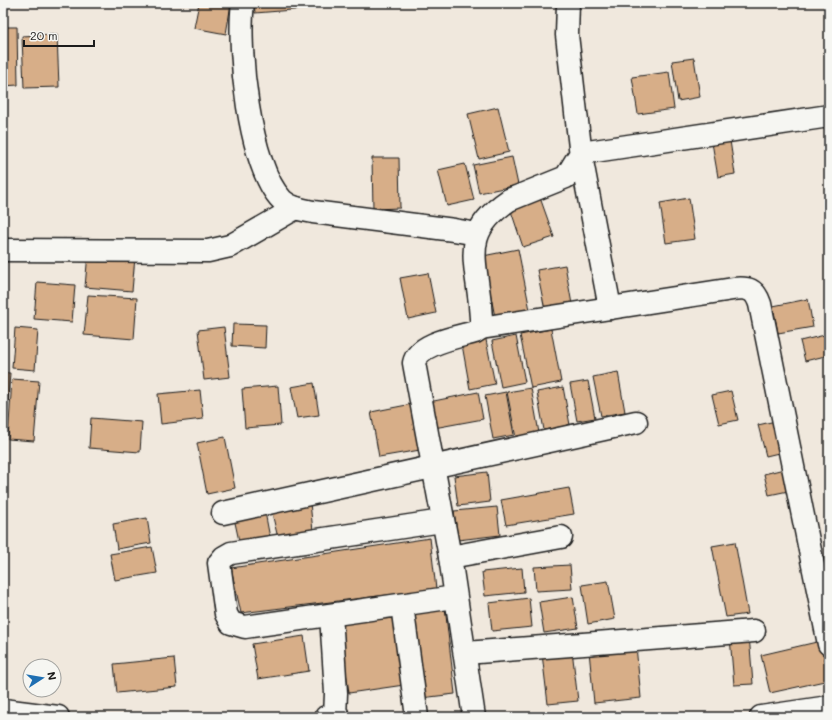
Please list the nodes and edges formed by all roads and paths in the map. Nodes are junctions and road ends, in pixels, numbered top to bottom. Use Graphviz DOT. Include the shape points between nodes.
graph roads {
  1 [pos="244,3"];
  2 [pos="568,3"];
  3 [pos="829,116"];
  4 [pos="581,156"];
  5 [pos="296,208"];
  6 [pos="477,234"];
  7 [pos="3,250"];
  8 [pos="610,308"];
  9 [pos="481,328"];
  10 [pos="636,422"];
  11 [pos="432,468"];
  12 [pos="223,513"];
  13 [pos="442,521"];
  14 [pos="561,537"];
  15 [pos="450,557"];
  16 [pos="455,597"];
  17 [pos="402,605"];
  18 [pos="331,615"];
  19 [pos="754,631"];
  20 [pos="829,644"];
  21 [pos="465,653"];
  22 [pos="829,707"];
  23 [pos="3,710"];
  24 [pos="58,717"];
  25 [pos="326,717"];
  26 [pos="335,717"];
  27 [pos="339,717"];
  28 [pos="417,717"];
  29 [pos="474,717"];
  30 [pos="761,717"];
  1 -- 5 [label="street" via="241,27 244,63 248,100 259,155 274,190 283,201"];
  2 -- 4 [label="street" via="567,35"];
  3 -- 4 [label="street" via="588,152"];
  4 -- 6 [label="street" via="566,177 502,205 487,219"];
  4 -- 8 [label="street"];
  5 -- 6 [label="street"];
  5 -- 7 [label="street" via="230,246 208,251"];
  6 -- 9 [label="street" via="473,257"];
  8 -- 9 [label="street"];
  8 -- 20 [label="street" via="744,288 750,289 758,297"];
  9 -- 11 [label="street" via="427,347 414,359"];
  10 -- 11 [label="street"];
  11 -- 12 [label="street"];
  11 -- 13 [label="street"];
  13 -- 15 [label="street"];
  13 -- 18 [label="street" via="231,553 219,563 226,614 231,623 245,627"];
  14 -- 15 [label="street"];
  15 -- 16 [label="street"];
  16 -- 17 [label="street"];
  16 -- 21 [label="street"];
  17 -- 18 [label="street"];
  17 -- 28 [label="street"];
  18 -- 26 [label="street"];
  19 -- 21 [label="street"];
  21 -- 29 [label="street"];
  22 -- 30 [label="street"];
  23 -- 24 [label="street"];
  25 -- 26 [label="street"];
  26 -- 27 [label="street"];
}
